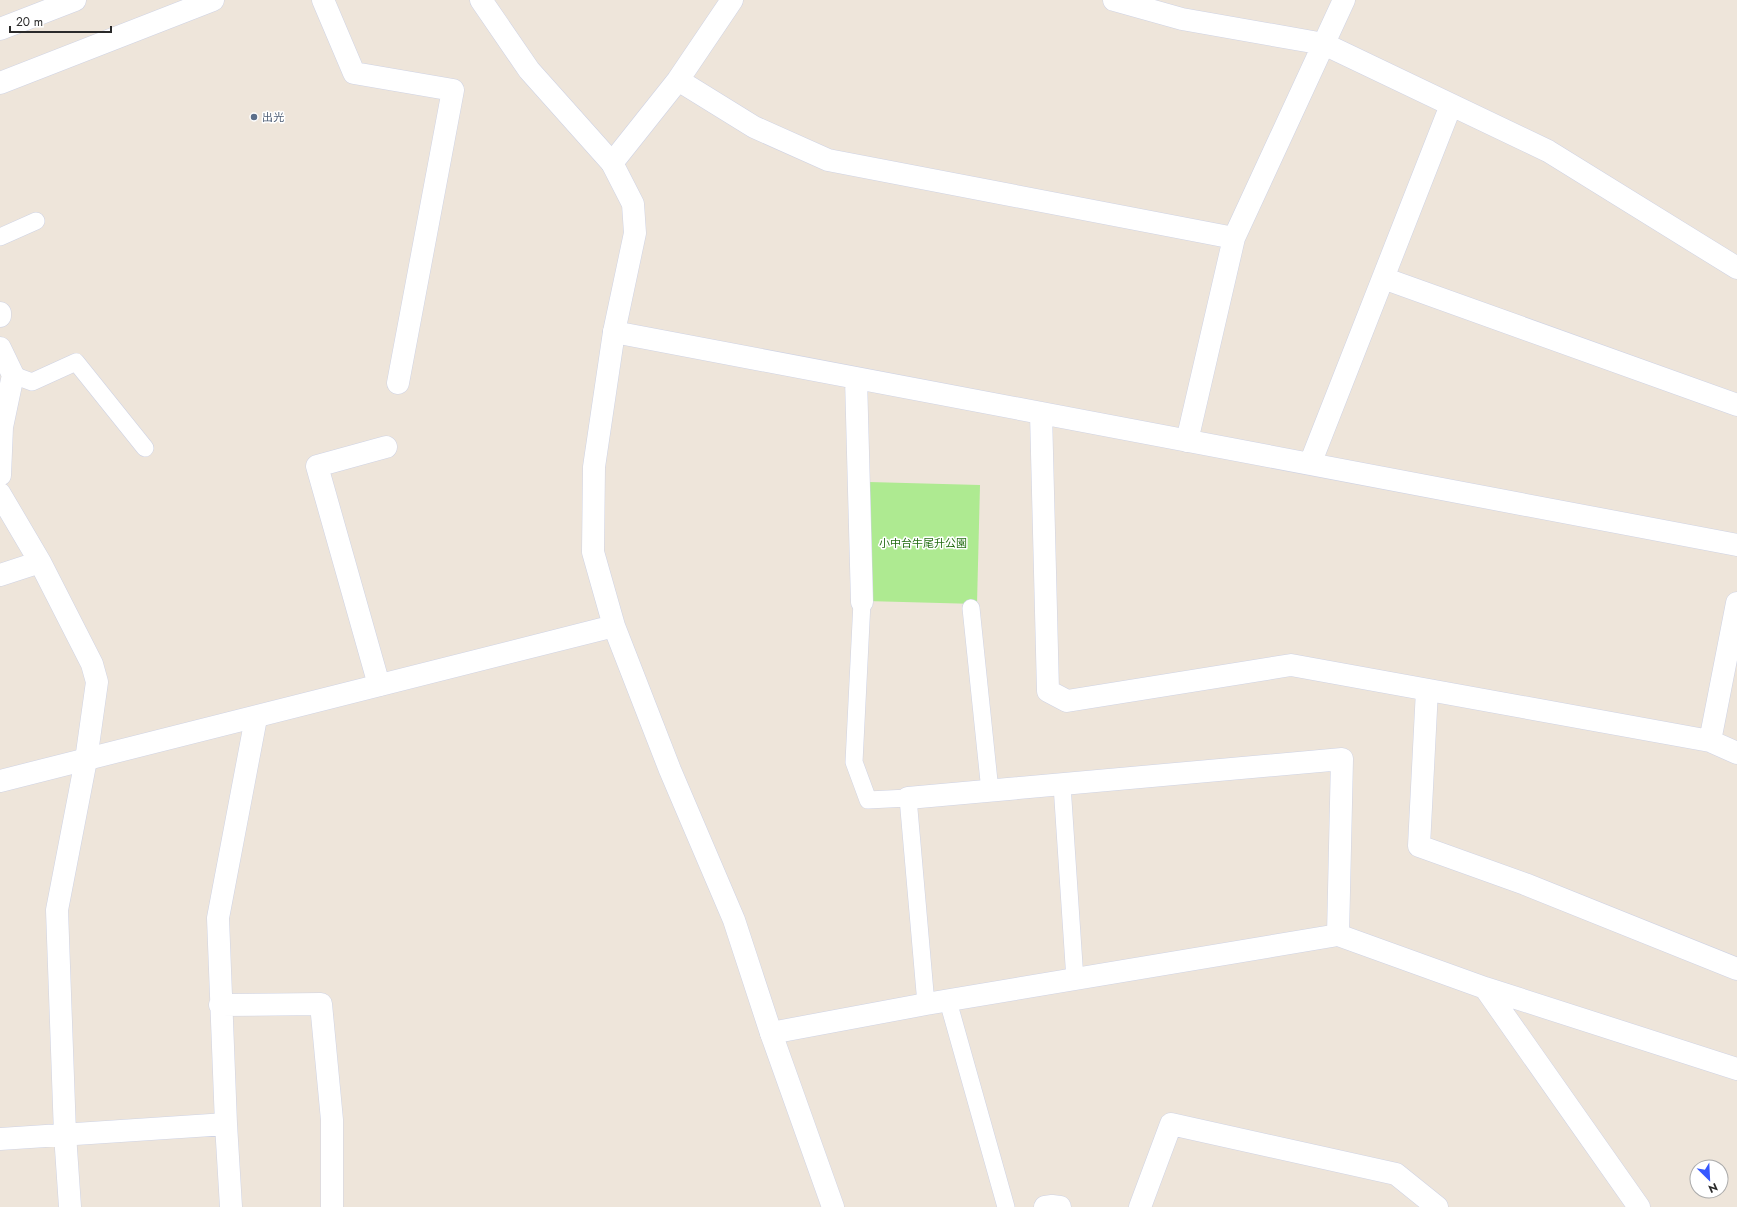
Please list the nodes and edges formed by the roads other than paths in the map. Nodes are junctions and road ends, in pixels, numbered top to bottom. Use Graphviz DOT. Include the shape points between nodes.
graph roads {
  1 [pos="74,0"];
  2 [pos="213,0"];
  3 [pos="323,0"];
  4 [pos="481,0"];
  5 [pos="732,0"];
  6 [pos="1114,0"];
  7 [pos="1344,0"];
  8 [pos="0,29"];
  9 [pos="1324,44"];
  10 [pos="678,80"];
  11 [pos="0,83"];
  12 [pos="1451,105"];
  13 [pos="612,163"];
  14 [pos="36,221"];
  15 [pos="0,237"];
  16 [pos="1234,238"];
  17 [pos="1737,268"];
  18 [pos="1383,278"];
  19 [pos="614,332"];
  20 [pos="0,348"];
  21 [pos="13,375"];
  22 [pos="856,378"];
  23 [pos="398,383"];
  24 [pos="1737,405"];
  25 [pos="1041,413"];
  26 [pos="1187,441"];
  27 [pos="386,447"];
  28 [pos="145,448"];
  29 [pos="1310,464"];
  30 [pos="0,475"];
  31 [pos="0,494"];
  32 [pos="1737,545"];
  33 [pos="40,562"];
  34 [pos="0,575"];
  35 [pos="862,602"];
  36 [pos="1737,603"];
  37 [pos="971,608"];
  38 [pos="614,626"];
  39 [pos="379,685"];
  40 [pos="1427,690"];
  41 [pos="256,718"];
  42 [pos="1710,741"];
  43 [pos="1737,753"];
  44 [pos="86,760"];
  45 [pos="0,782"];
  46 [pos="1062,785"];
  47 [pos="990,792"];
  48 [pos="908,798"];
  49 [pos="1338,935"];
  50 [pos="1737,970"];
  51 [pos="1075,980"];
  52 [pos="1485,988"];
  53 [pos="948,1001"];
  54 [pos="220,1004"];
  55 [pos="926,1004"];
  56 [pos="771,1033"];
  57 [pos="1737,1069"];
  58 [pos="226,1124"];
  59 [pos="64,1134"];
  60 [pos="0,1139"];
  61 [pos="70,1207"];
  62 [pos="231,1207"];
  63 [pos="332,1207"];
  64 [pos="833,1207"];
  65 [pos="1006,1207"];
  66 [pos="1045,1207"];
  67 [pos="1060,1207"];
  68 [pos="1140,1207"];
  69 [pos="1437,1207"];
  70 [pos="1639,1207"];
  1 -- 8 [label="street"];
  2 -- 11 [label="street"];
  3 -- 23 [label="street" via="354,73 453,90"];
  4 -- 13 [label="street" via="529,70"];
  5 -- 10 [label="street"];
  6 -- 9 [label="street" via="1182,19"];
  7 -- 9 [label="street"];
  9 -- 12 [label="street"];
  9 -- 16 [label="street"];
  10 -- 13 [label="street"];
  10 -- 16 [label="street" via="754,127 828,160"];
  12 -- 17 [label="street" via="1548,151"];
  12 -- 18 [label="street"];
  13 -- 19 [label="street" via="633,204 634,233"];
  14 -- 15 [label="lane"];
  16 -- 26 [label="street"];
  18 -- 24 [label="street"];
  18 -- 29 [label="street"];
  19 -- 22 [label="street"];
  19 -- 38 [label="street" via="594,467 593,552"];
  20 -- 21 [label="street"];
  21 -- 28 [label="lane" via="32,382 76,362"];
  21 -- 30 [label="street" via="2,427"];
  22 -- 25 [label="street"];
  22 -- 35 [label="street"];
  25 -- 26 [label="street"];
  25 -- 40 [label="street" via="1048,691 1067,700 1291,665"];
  26 -- 29 [label="street"];
  27 -- 39 [label="street" via="317,466"];
  29 -- 32 [label="street"];
  31 -- 33 [label="street"];
  33 -- 34 [label="street"];
  33 -- 44 [label="street" via="92,664 97,682"];
  35 -- 48 [label="lane" via="854,762 868,800"];
  36 -- 42 [label="street"];
  37 -- 47 [label="lane"];
  38 -- 39 [label="street"];
  38 -- 56 [label="street" via="670,770 734,920"];
  39 -- 41 [label="street"];
  40 -- 42 [label="street"];
  40 -- 50 [label="street" via="1419,846 1525,884"];
  41 -- 44 [label="street"];
  41 -- 54 [label="street" via="218,918"];
  42 -- 43 [label="street"];
  44 -- 45 [label="street"];
  44 -- 59 [label="street" via="57,910"];
  46 -- 47 [label="street"];
  46 -- 49 [label="street" via="1342,759"];
  46 -- 51 [label="lane"];
  47 -- 48 [label="street"];
  48 -- 55 [label="lane"];
  49 -- 51 [label="street"];
  49 -- 52 [label="street"];
  51 -- 53 [label="street"];
  52 -- 57 [label="street"];
  52 -- 70 [label="street"];
  53 -- 55 [label="street"];
  53 -- 65 [label="lane"];
  54 -- 58 [label="street"];
  54 -- 63 [label="street" via="321,1004 332,1120"];
  55 -- 56 [label="street"];
  56 -- 64 [label="street"];
  58 -- 59 [label="street"];
  58 -- 62 [label="street"];
  59 -- 60 [label="street"];
  59 -- 61 [label="street"];
  66 -- 67 [label="street"];
  68 -- 69 [label="street" via="1171,1124 1396,1174"];
}
